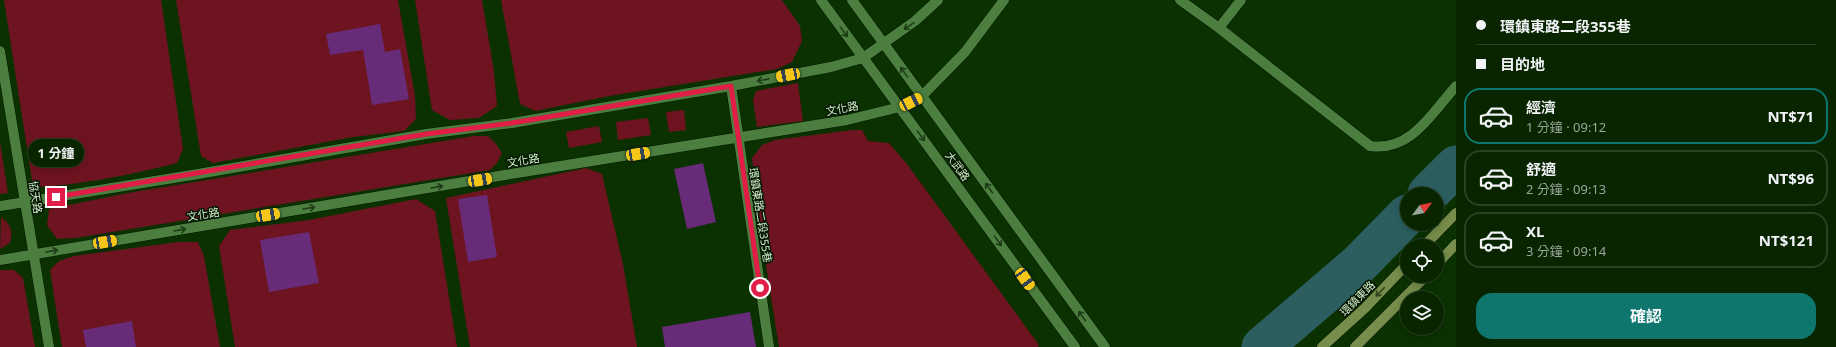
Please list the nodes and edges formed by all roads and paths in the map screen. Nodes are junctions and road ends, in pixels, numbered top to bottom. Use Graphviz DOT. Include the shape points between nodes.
graph roads {
  1 [pos="821,0"];
  2 [pos="852,0"];
  3 [pos="938,0"];
  4 [pos="1004,0"];
  5 [pos="1180,0"];
  6 [pos="1241,0"];
  7 [pos="1219,28"];
  8 [pos="884,43"];
  9 [pos="0,51"];
  10 [pos="863,58"];
  11 [pos="731,86"];
  12 [pos="1456,86"];
  13 [pos="922,96"];
  14 [pos="900,107"];
  15 [pos="737,139"];
  16 [pos="24,203"];
  17 [pos="0,206"];
  18 [pos="1456,213"];
  19 [pos="1431,239"];
  20 [pos="1456,244"];
  21 [pos="33,254"];
  22 [pos="1444,257"];
  23 [pos="0,260"];
  24 [pos="1400,271"];
  25 [pos="1419,283"];
  26 [pos="49,347"];
  27 [pos="769,347"];
  28 [pos="1075,347"];
  29 [pos="1105,347"];
  30 [pos="1322,347"];
  31 [pos="1355,347"];
  1 -- 10 [label="street, 大武路, one-way"];
  2 -- 8 [label="street, 大武路"];
  3 -- 8 [label="street, one-way" via="915,22"];
  4 -- 13 [label="street, 文化路" via="965,52"];
  5 -- 7 [label="street"];
  6 -- 7 [label="street"];
  7 -- 12 [label="street" via="1370,146 1383,148 1398,145 1413,136"];
  8 -- 10 [label="street"];
  13 -- 8 [label="street, 大武路, one-way"];
  9 -- 16 [label="street, 協天路"];
  10 -- 11 [label="street, one-way" via="831,67"];
  10 -- 14 [label="street, 大武路"];
  11 -- 15 [label="street, 環鎮東路二段355巷"];
  11 -- 16 [label="street" via="512,123 426,134"];
  13 -- 14 [label="street, 文化路"];
  29 -- 13 [label="street, 大武路, one-way"];
  14 -- 15 [label="street, 文化路" via="847,120"];
  14 -- 28 [label="street, 大武路, one-way"];
  21 -- 15 [label="street, 文化路, one-way"];
  15 -- 27 [label="street, 環鎮東路二段355巷"];
  16 -- 17 [label="street"];
  16 -- 21 [label="street, 協天路"];
  18 -- 19 [label="street"];
  20 -- 22 [label="street"];
  21 -- 23 [label="street, 文化路"];
  21 -- 26 [label="street, 協天路"];
  24 -- 30 [label="street, 環鎮東路, one-way"];
  25 -- 31 [label="street"];
}
